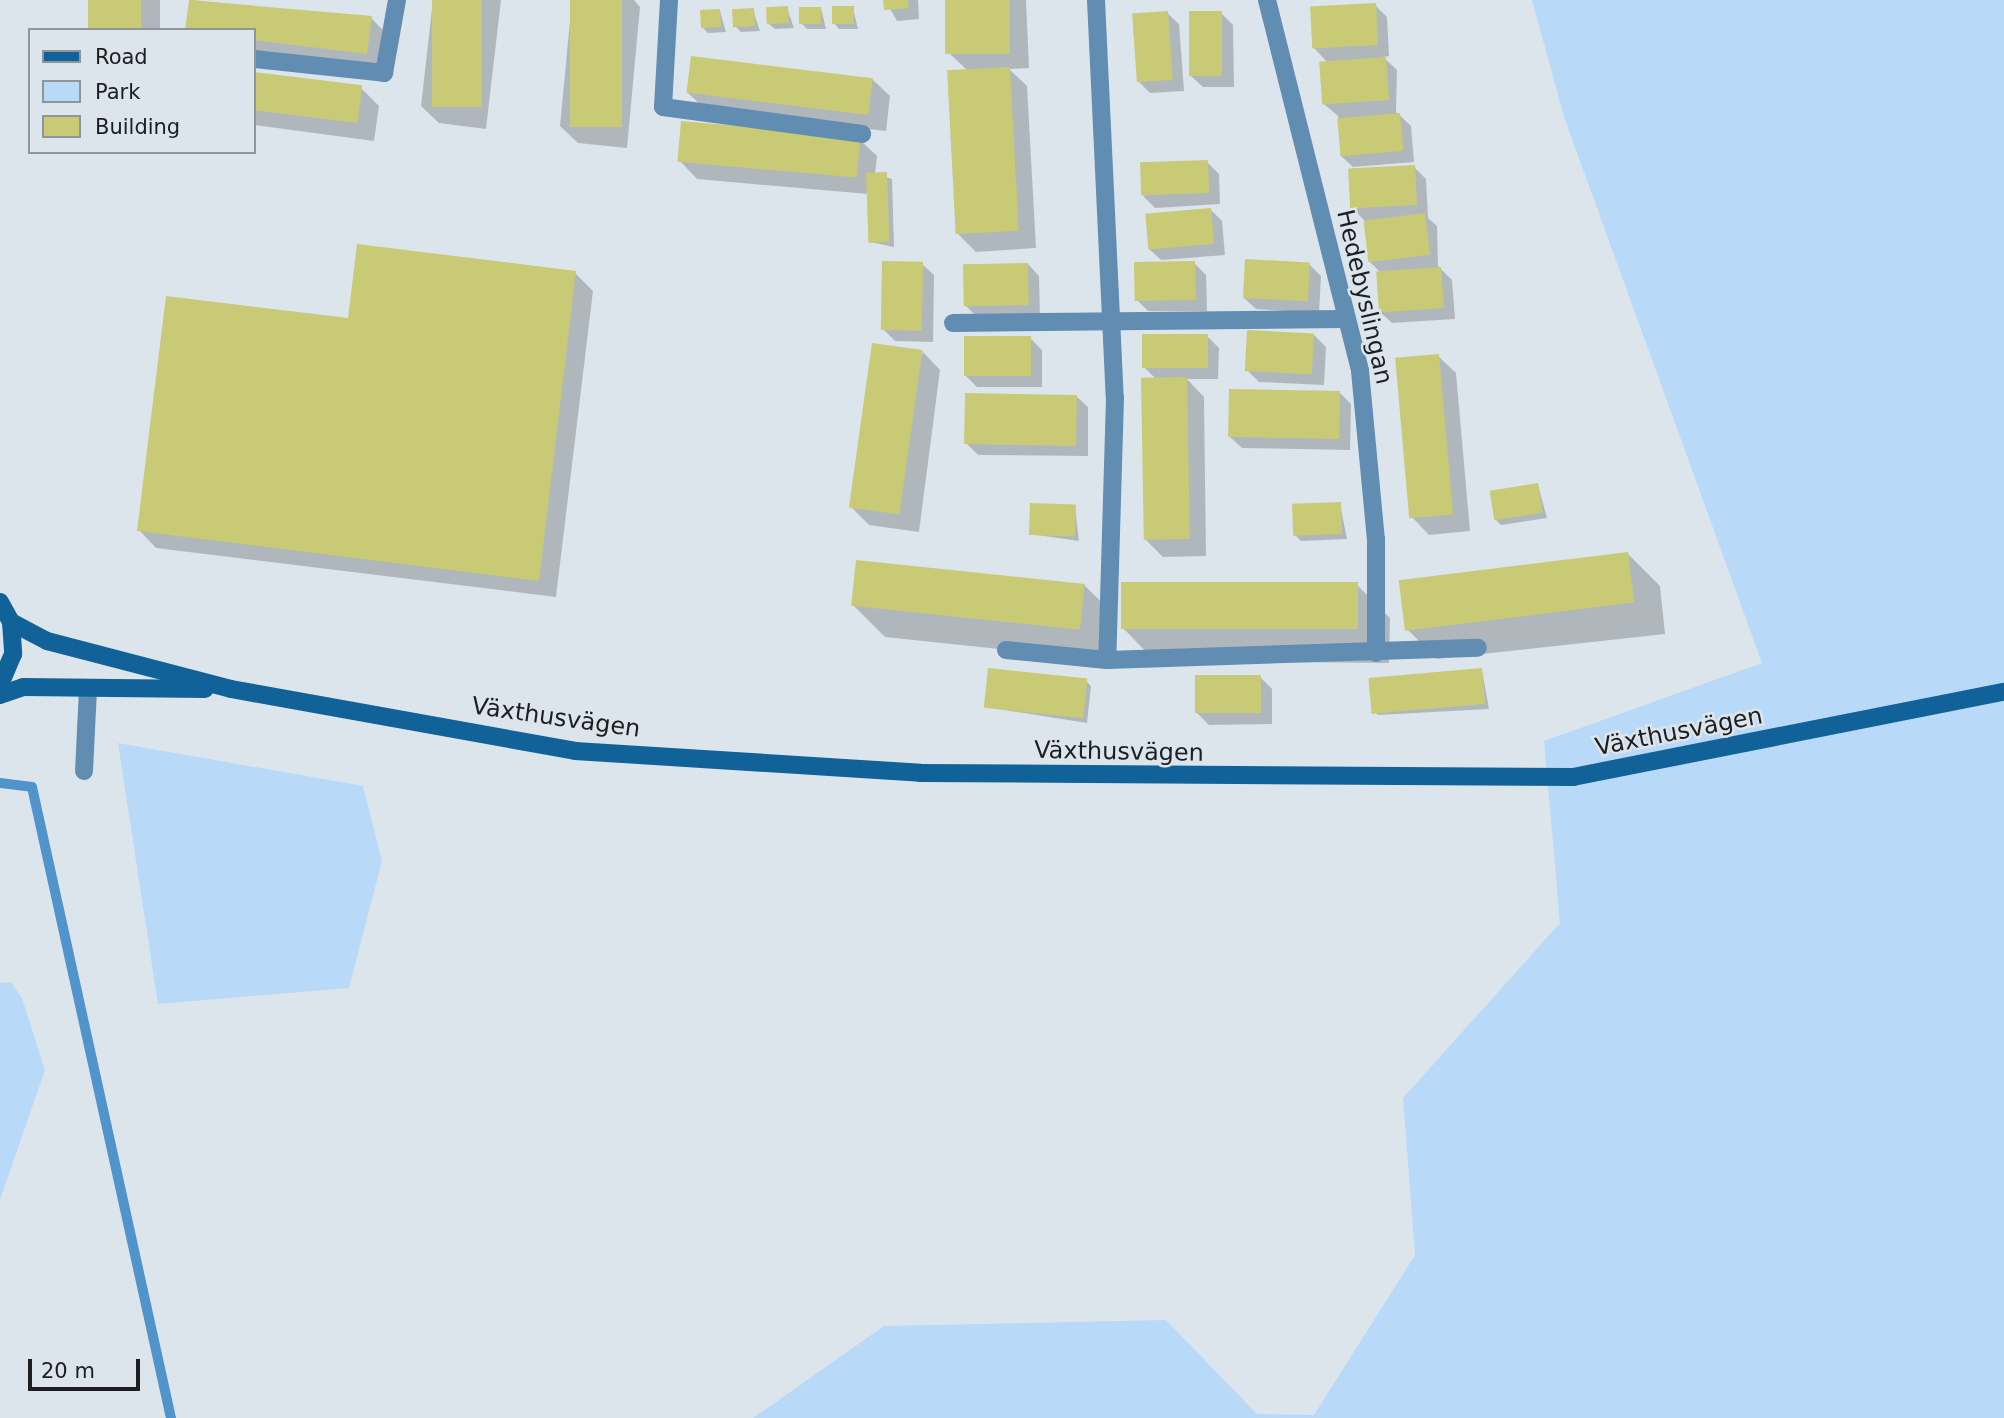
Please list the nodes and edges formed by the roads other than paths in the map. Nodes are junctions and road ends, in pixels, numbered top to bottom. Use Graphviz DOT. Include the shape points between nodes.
graph roads {
  1 [pos="397,0"];
  2 [pos="669,0"];
  3 [pos="1096,0"];
  4 [pos="1267,0"];
  5 [pos="256,60"];
  6 [pos="862,134"];
  7 [pos="1344,318"];
  8 [pos="1113,321"];
  9 [pos="953,323"];
  10 [pos="0,602"];
  11 [pos="10,622"];
  12 [pos="1478,648"];
  13 [pos="1006,650"];
  14 [pos="1376,653"];
  15 [pos="1107,660"];
  16 [pos="0,684"];
  17 [pos="88,688"];
  18 [pos="231,689"];
  19 [pos="2004,692"];
  20 [pos="0,695"];
  21 [pos="85,771"];
  1 -- 5 [label="street" via="384,73"];
  2 -- 6 [label="street" via="663,107"];
  3 -- 8 [label="street"];
  4 -- 7 [label="street, Hedebyslingan"];
  7 -- 8 [label="street"];
  7 -- 14 [label="street, Hedebyslingan" via="1360,371 1374,508"];
  8 -- 9 [label="street"];
  8 -- 15 [label="street"];
  10 -- 11 [label="street"];
  11 -- 16 [label="street" via="13,654"];
  11 -- 18 [label="street, Växthusvägen" via="47,641"];
  12 -- 14 [label="street"];
  13 -- 15 [label="street"];
  14 -- 15 [label="street"];
  17 -- 18 [label="street, Växthusvägen"];
  17 -- 20 [label="street, Växthusvägen" via="23,687"];
  17 -- 21 [label="street"];
  18 -- 19 [label="street, Växthusvägen" via="575,751 920,773 1388,780 1573,777"];
}
